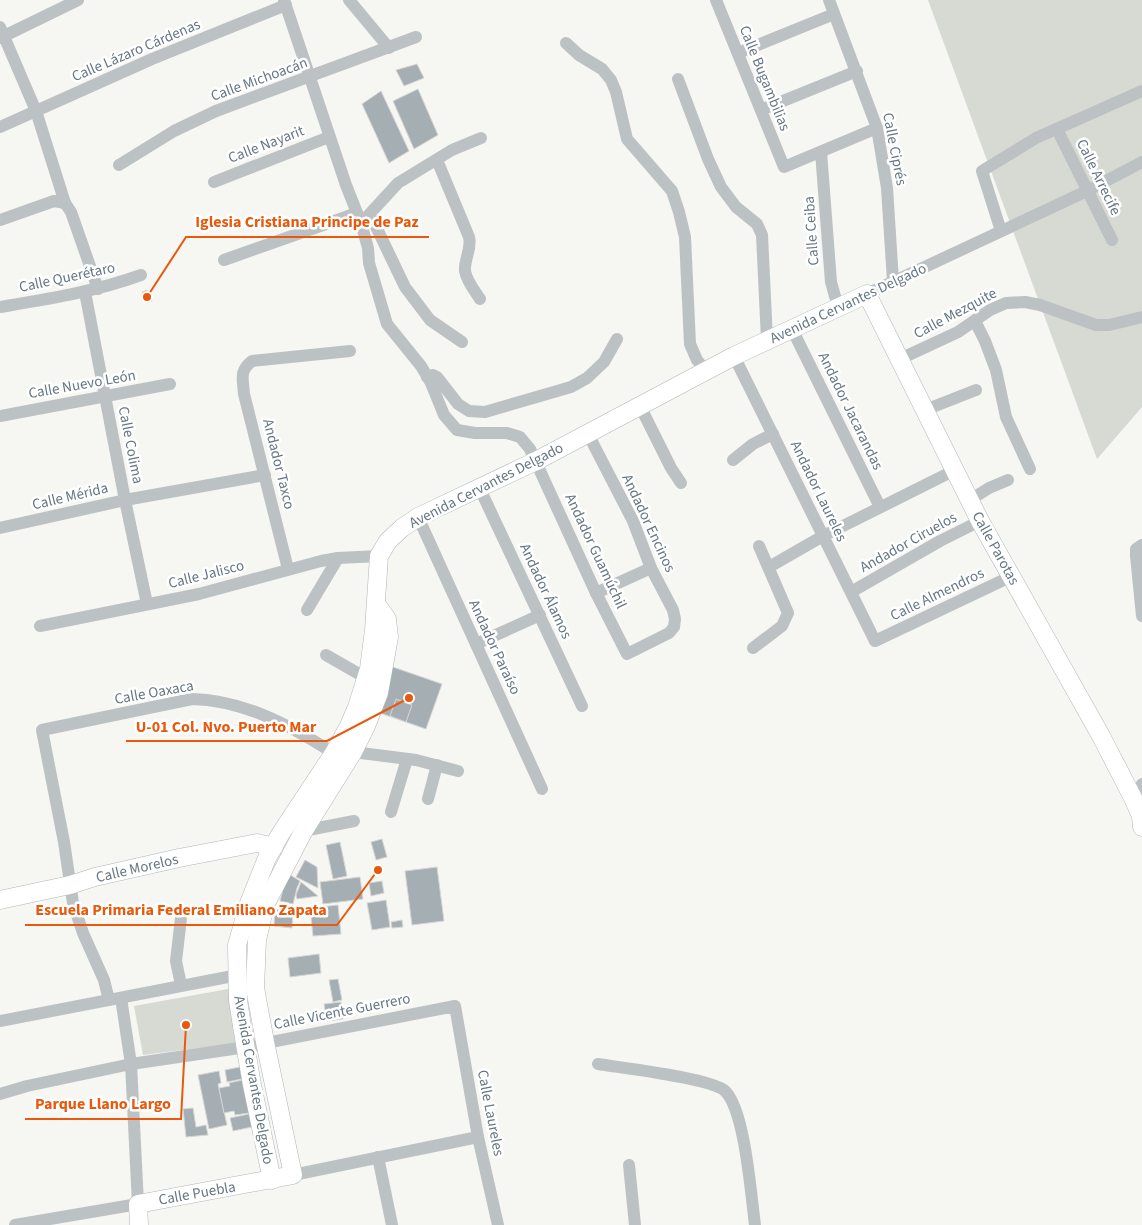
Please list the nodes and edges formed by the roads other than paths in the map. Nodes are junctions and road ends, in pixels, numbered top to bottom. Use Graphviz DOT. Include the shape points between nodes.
graph roads {
  1 [pos="78,0"];
  2 [pos="349,0"];
  3 [pos="716,0"];
  4 [pos="285,3"];
  5 [pos="833,5"];
  6 [pos="1,34"];
  7 [pos="416,37"];
  8 [pos="566,43"];
  9 [pos="389,48"];
  10 [pos="738,53"];
  11 [pos="856,70"];
  12 [pos="308,78"];
  13 [pos="678,79"];
  14 [pos="1142,91"];
  15 [pos="761,110"];
  16 [pos="36,111"];
  17 [pos="0,127"];
  18 [pos="877,128"];
  19 [pos="1057,129"];
  20 [pos="329,137"];
  21 [pos="481,138"];
  22 [pos="822,152"];
  23 [pos="437,160"];
  24 [pos="1142,162"];
  25 [pos="119,164"];
  26 [pos="214,182"];
  27 [pos="1087,191"];
  28 [pos="65,203"];
  29 [pos="363,217"];
  30 [pos="0,220"];
  31 [pos="1001,231"];
  32 [pos="1112,240"];
  33 [pos="224,260"];
  34 [pos="141,275"];
  35 [pos="893,282"];
  36 [pos="98,289"];
  37 [pos="85,292"];
  38 [pos="867,294"];
  39 [pos="480,299"];
  40 [pos="0,307"];
  41 [pos="838,307"];
  42 [pos="1142,317"];
  43 [pos="975,321"];
  44 [pos="792,329"];
  45 [pos="617,339"];
  46 [pos="767,340"];
  47 [pos="462,342"];
  48 [pos="350,351"];
  49 [pos="734,356"];
  50 [pos="900,359"];
  51 [pos="706,371"];
  52 [pos="427,377"];
  53 [pos="170,384"];
  54 [pos="976,390"];
  55 [pos="105,396"];
  56 [pos="640,406"];
  57 [pos="925,410"];
  58 [pos="0,416"];
  59 [pos="588,434"];
  60 [pos="772,434"];
  61 [pos="733,460"];
  62 [pos="536,461"];
  63 [pos="1030,469"];
  64 [pos="955,470"];
  65 [pos="265,475"];
  66 [pos="1008,480"];
  67 [pos="681,484"];
  68 [pos="480,489"];
  69 [pos="125,500"];
  70 [pos="970,500"];
  71 [pos="880,507"];
  72 [pos="418,517"];
  73 [pos="980,521"];
  74 [pos="0,528"];
  75 [pos="823,536"];
  76 [pos="1142,545"];
  77 [pos="759,546"];
  78 [pos="379,556"];
  79 [pos="338,558"];
  80 [pos="768,567"];
  81 [pos="651,568"];
  82 [pos="288,569"];
  83 [pos="1012,576"];
  84 [pos="851,592"];
  85 [pos="596,593"];
  86 [pos="147,604"];
  87 [pos="307,610"];
  88 [pos="540,615"];
  89 [pos="1142,616"];
  90 [pos="40,626"];
  91 [pos="876,641"];
  92 [pos="476,644"];
  93 [pos="753,648"];
  94 [pos="628,654"];
  95 [pos="326,655"];
  96 [pos="373,673"];
  97 [pos="582,706"];
  98 [pos="345,756"];
  99 [pos="406,759"];
  100 [pos="437,765"];
  101 [pos="458,771"];
  102 [pos="542,789"];
  103 [pos="1138,791"];
  104 [pos="428,799"];
  105 [pos="391,812"];
  106 [pos="354,820"];
  107 [pos="1142,827"];
  108 [pos="303,832"];
  109 [pos="278,840"];
  110 [pos="70,885"];
  111 [pos="0,900"];
  112 [pos="181,918"];
  113 [pos="238,975"];
  114 [pos="181,985"];
  115 [pos="115,999"];
  116 [pos="455,1006"];
  117 [pos="0,1021"];
  118 [pos="265,1042"];
  119 [pos="246,1047"];
  120 [pos="131,1064"];
  121 [pos="598,1064"];
  122 [pos="0,1094"];
  123 [pos="478,1137"];
  124 [pos="378,1157"];
  125 [pos="629,1165"];
  126 [pos="293,1175"];
  127 [pos="272,1180"];
  128 [pos="138,1204"];
  129 [pos="14,1225"];
  130 [pos="139,1225"];
  131 [pos="392,1225"];
  132 [pos="498,1225"];
  133 [pos="636,1225"];
  134 [pos="755,1225"];
  1 -- 6 [label="street"];
  2 -- 9 [label="street"];
  3 -- 10 [label="street, Calle Bugambilias"];
  4 -- 12 [label="street"];
  4 -- 16 [label="street, Calle Lázaro Cárdenas"];
  5 -- 10 [label="street"];
  5 -- 11 [label="street, Calle Ciprés"];
  6 -- 16 [label="street"];
  7 -- 9 [label="street, Calle Michoacán"];
  8 -- 51 [label="street" via="602,69 611,80 627,139 672,191 685,237 690,344"];
  9 -- 12 [label="street, Calle Michoacán"];
  10 -- 15 [label="street, Calle Bugambilias"];
  11 -- 15 [label="street"];
  11 -- 18 [label="street, Calle Ciprés"];
  12 -- 20 [label="street"];
  12 -- 25 [label="street, Calle Michoacán" via="216,111 174,131"];
  13 -- 46 [label="street" via="721,187 736,207 757,224 762,235"];
  14 -- 19 [label="street"];
  15 -- 22 [label="street, Calle Bugambilias" via="784,167"];
  16 -- 17 [label="street, Calle Lázaro Cárdenas"];
  16 -- 28 [label="street"];
  18 -- 22 [label="street"];
  18 -- 35 [label="street, Calle Ciprés" via="887,188"];
  19 -- 27 [label="street, Calle Arrecife"];
  19 -- 31 [label="street" via="982,171"];
  20 -- 26 [label="street, Calle Nayarit"];
  20 -- 29 [label="street"];
  21 -- 23 [label="street"];
  22 -- 41 [label="street, Calle Ceiba" via="831,282"];
  23 -- 29 [label="street" via="398,183"];
  23 -- 39 [label="street" via="470,243 465,270"];
  24 -- 27 [label="street, Avenida Cervantes Delgado"];
  27 -- 31 [label="street, Avenida Cervantes Delgado"];
  27 -- 32 [label="street, Calle Arrecife"];
  28 -- 30 [label="street" via="54,202"];
  28 -- 36 [label="street"];
  29 -- 33 [label="street"];
  29 -- 47 [label="street" via="405,288 430,320"];
  29 -- 52 [label="street" via="369,263 387,324"];
  31 -- 35 [label="street, Avenida Cervantes Delgado"];
  34 -- 36 [label="street, Calle Querétaro"];
  35 -- 38 [label="street, Avenida Cervantes Delgado"];
  36 -- 37 [label="street, Calle Querétaro"];
  37 -- 40 [label="street, Calle Querétaro"];
  37 -- 55 [label="street, Calle Colima"];
  38 -- 41 [label="street, Avenida Cervantes Delgado"];
  38 -- 50 [label="street, Calle Parotas"];
  41 -- 44 [label="street, Avenida Cervantes Delgado"];
  42 -- 43 [label="street, Calle Mezquite" via="1096,325 1025,302 1006,303"];
  43 -- 50 [label="street, Calle Mezquite"];
  43 -- 63 [label="street" via="996,370 1006,417"];
  44 -- 46 [label="street, Avenida Cervantes Delgado"];
  44 -- 71 [label="street, Andador Jacarandas"];
  45 -- 52 [label="street" via="604,362 587,378 570,387 485,412 469,411 458,404 437,377"];
  46 -- 49 [label="street, Avenida Cervantes Delgado"];
  48 -- 65 [label="street, Andador Taxco" via="252,361 245,366 244,394"];
  49 -- 51 [label="street, Avenida Cervantes Delgado"];
  49 -- 60 [label="street, Andador Laureles"];
  50 -- 57 [label="street, Calle Parotas"];
  51 -- 56 [label="street, Avenida Cervantes Delgado"];
  52 -- 62 [label="street" via="444,415 458,430 507,433 520,437"];
  53 -- 55 [label="street, Calle Nuevo León"];
  54 -- 57 [label="street"];
  55 -- 58 [label="street, Calle Nuevo León"];
  55 -- 69 [label="street, Calle Colima"];
  56 -- 59 [label="street, Avenida Cervantes Delgado"];
  56 -- 67 [label="street"];
  57 -- 64 [label="street, Calle Parotas"];
  59 -- 62 [label="street, Avenida Cervantes Delgado"];
  59 -- 81 [label="street, Andador Encinos" via="632,521"];
  60 -- 61 [label="street"];
  60 -- 75 [label="street, Andador Laureles"];
  62 -- 68 [label="street, Avenida Cervantes Delgado"];
  62 -- 85 [label="street, Andador Guamúchil"];
  64 -- 70 [label="street, Calle Parotas"];
  64 -- 71 [label="street"];
  65 -- 69 [label="street, Calle Mérida"];
  65 -- 82 [label="street, Andador Taxco"];
  66 -- 70 [label="street"];
  68 -- 72 [label="street, Avenida Cervantes Delgado"];
  68 -- 88 [label="street, Andador Álamos"];
  69 -- 74 [label="street, Calle Mérida"];
  69 -- 86 [label="street, Calle Colima"];
  70 -- 73 [label="street, Calle Parotas"];
  71 -- 75 [label="street"];
  72 -- 78 [label="street, Avenida Cervantes Delgado" via="388,541"];
  72 -- 92 [label="street, Andador Paraíso"];
  73 -- 83 [label="street, Calle Parotas"];
  73 -- 84 [label="street, Andador Ciruelos" via="933,544"];
  75 -- 80 [label="street"];
  75 -- 84 [label="street, Andador Laureles"];
  76 -- 89 [label="street" via="1136,549"];
  77 -- 80 [label="street"];
  78 -- 79 [label="street, Calle Jalisco"];
  78 -- 96 [label="street" via="377,605 387,619 389,637"];
  79 -- 82 [label="street, Calle Jalisco"];
  79 -- 87 [label="street"];
  80 -- 93 [label="street" via="788,613 782,626"];
  81 -- 85 [label="street"];
  81 -- 94 [label="street, Andador Encinos" via="673,610 674,627 669,633"];
  82 -- 86 [label="street, Calle Jalisco" via="199,594"];
  83 -- 91 [label="street, Calle Almendros"];
  83 -- 103 [label="street, Calle Parotas" via="1101,736"];
  84 -- 91 [label="street, Andador Laureles"];
  85 -- 94 [label="street, Andador Guamúchil"];
  86 -- 90 [label="street, Calle Jalisco"];
  88 -- 92 [label="street"];
  88 -- 97 [label="street, Andador Álamos"];
  92 -- 102 [label="street, Andador Paraíso"];
  95 -- 96 [label="street"];
  96 -- 98 [label="street" via="379,694 366,726"];
  98 -- 99 [label="street, Calle Oaxaca"];
  98 -- 108 [label="street"];
  98 -- 109 [label="street, Avenida Cervantes Delgado"];
  98 -- 110 [label="street, Calle Oaxaca" via="296,729 210,699 192,699 42,730"];
  99 -- 100 [label="street, Calle Oaxaca"];
  99 -- 105 [label="street"];
  100 -- 101 [label="street, Calle Oaxaca"];
  100 -- 104 [label="street"];
  103 -- 107 [label="street, Calle Parotas"];
  106 -- 108 [label="street, Calle Morelos"];
  108 -- 109 [label="street, Calle Morelos"];
  108 -- 118 [label="street" via="265,905 257,940 256,988"];
  109 -- 110 [label="street, Calle Morelos" via="179,858"];
  109 -- 113 [label="street, Avenida Cervantes Delgado" via="249,903 237,945"];
  110 -- 111 [label="street, Calle Morelos"];
  110 -- 115 [label="street" via="82,933"];
  112 -- 114 [label="street" via="176,961"];
  113 -- 114 [label="street"];
  113 -- 119 [label="street, Avenida Cervantes Delgado" via="238,1000"];
  114 -- 115 [label="street"];
  115 -- 117 [label="street"];
  115 -- 120 [label="street"];
  116 -- 118 [label="street, Calle Vicente Guerrero"];
  116 -- 123 [label="street, Calle Laureles"];
  118 -- 119 [label="street, Calle Vicente Guerrero"];
  118 -- 126 [label="street"];
  119 -- 120 [label="street, Calle Vicente Guerrero"];
  119 -- 127 [label="street, Avenida Cervantes Delgado"];
  120 -- 122 [label="street, Calle Vicente Guerrero"];
  120 -- 128 [label="street"];
  121 -- 134 [label="street" via="703,1082 726,1092 733,1103 742,1134"];
  123 -- 124 [label="street, Calle Puebla"];
  123 -- 132 [label="street, Calle Laureles"];
  124 -- 126 [label="street, Calle Puebla"];
  124 -- 131 [label="street"];
  125 -- 133 [label="street"];
  126 -- 127 [label="street, Calle Puebla"];
  127 -- 128 [label="street, Calle Puebla"];
  128 -- 129 [label="street, Calle Puebla"];
  128 -- 130 [label="street"];
}
